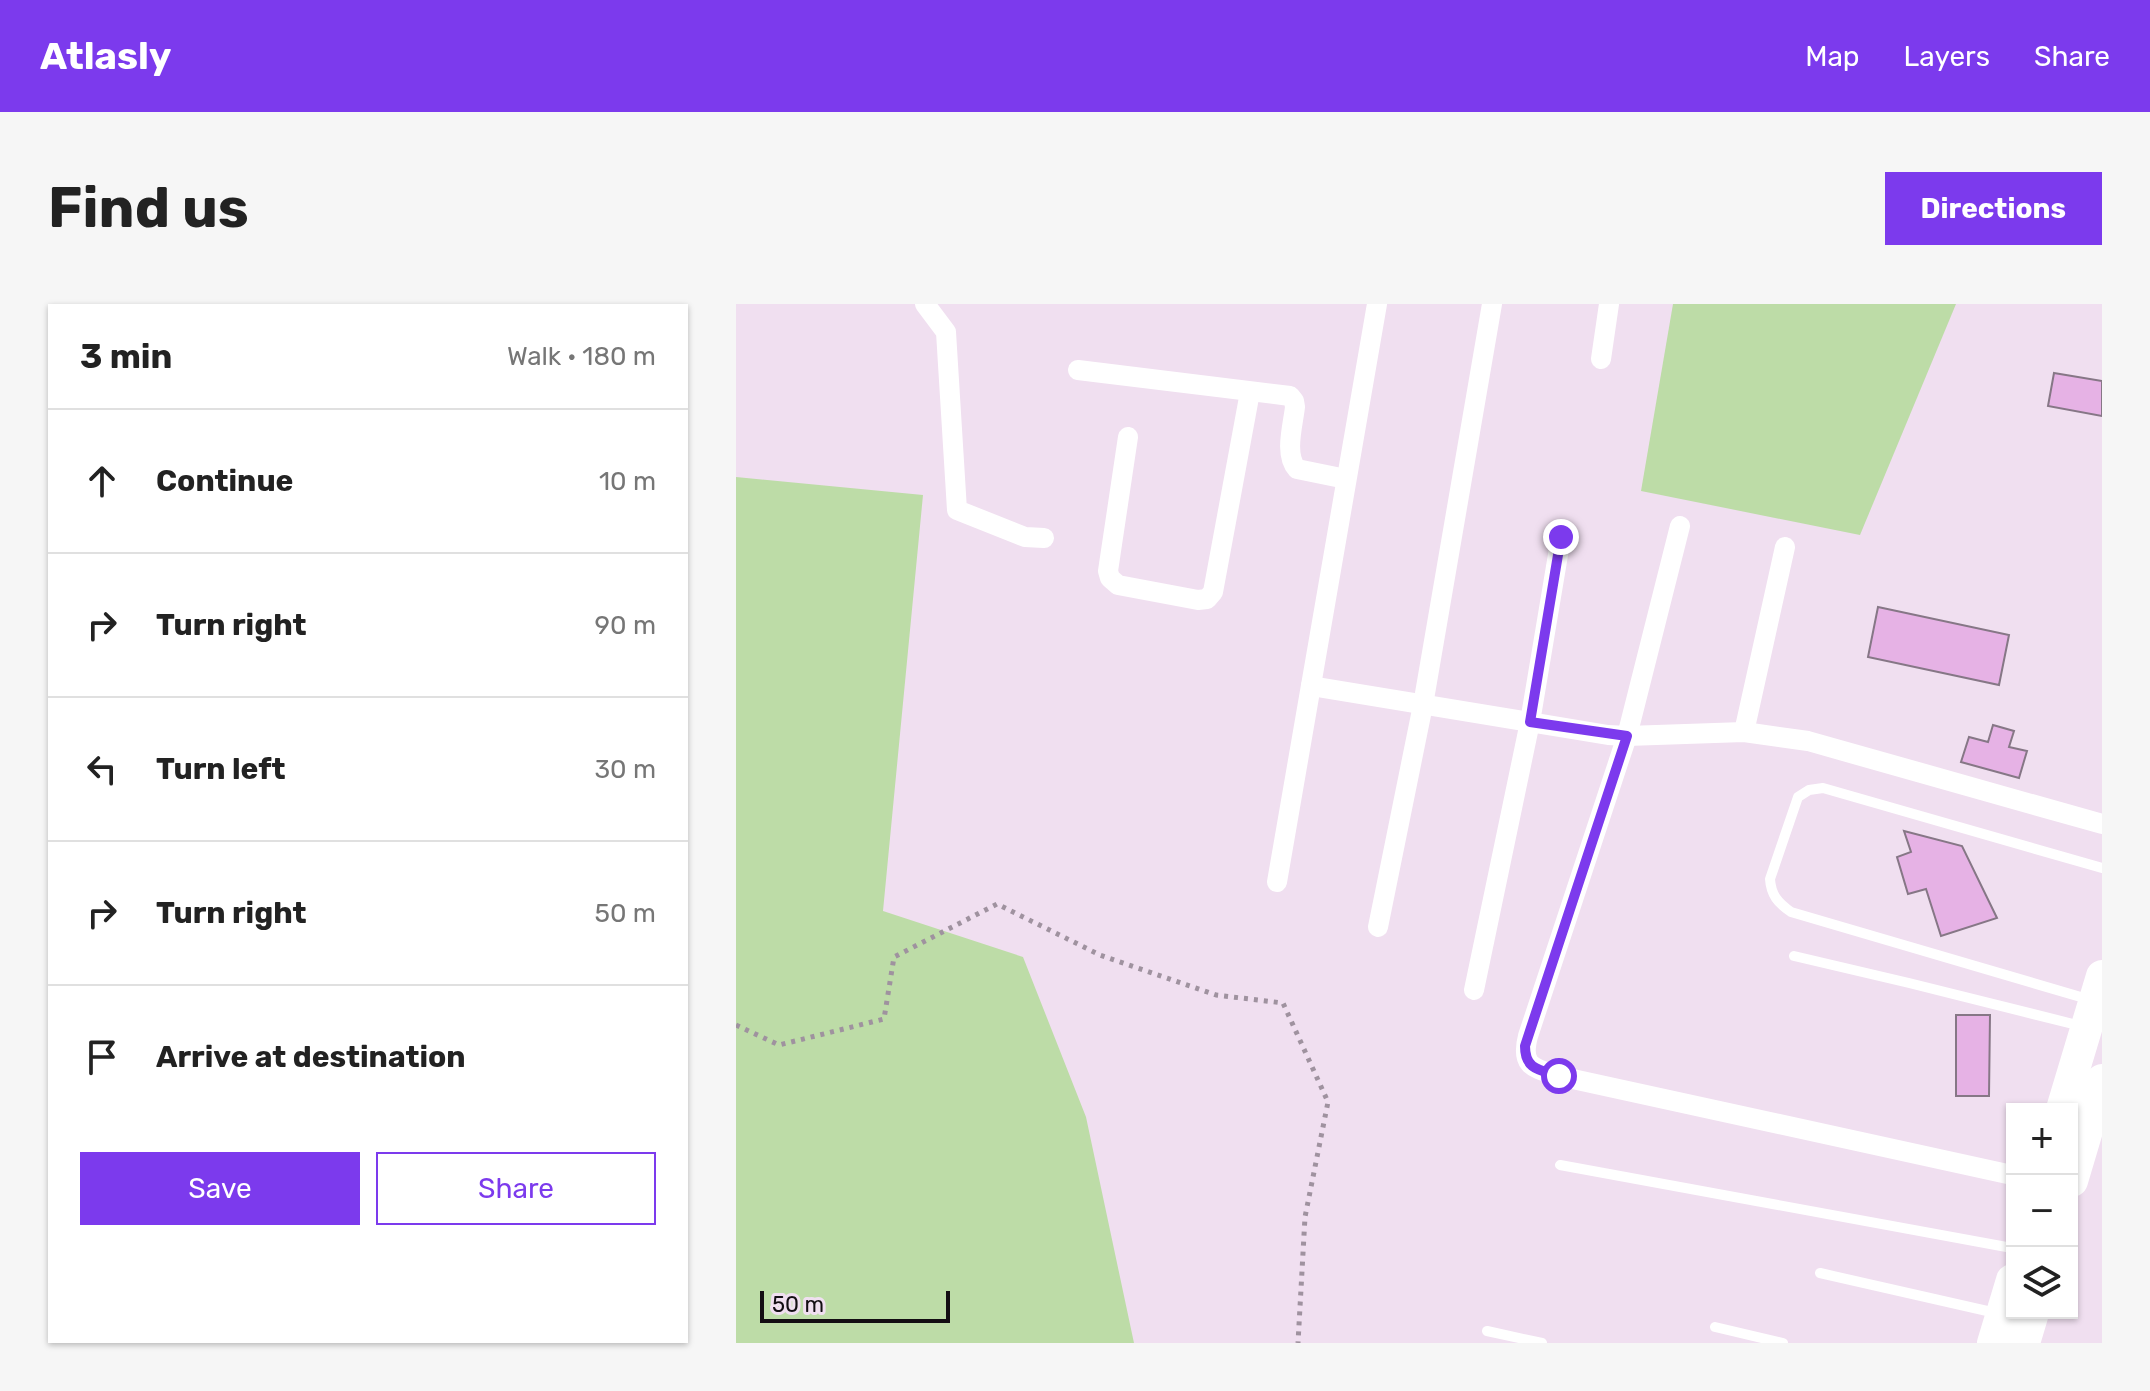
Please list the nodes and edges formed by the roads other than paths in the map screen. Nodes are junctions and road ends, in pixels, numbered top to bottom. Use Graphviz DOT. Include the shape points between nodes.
graph roads {
  1 [pos="925,304"];
  2 [pos="1377,304"];
  3 [pos="1492,304"];
  4 [pos="1609,304"];
  5 [pos="1601,359"];
  6 [pos="1078,370"];
  7 [pos="1250,392"];
  8 [pos="1128,437"];
  9 [pos="1346,479"];
  10 [pos="1680,526"];
  11 [pos="1561,537"];
  12 [pos="1044,538"];
  13 [pos="1785,547"];
  14 [pos="1311,686"];
  15 [pos="1423,705"];
  16 [pos="1530,722"];
  17 [pos="1744,732"];
  18 [pos="1627,736"];
  19 [pos="2102,824"];
  20 [pos="2102,868"];
  21 [pos="1277,882"];
  22 [pos="1378,927"];
  23 [pos="1794,956"];
  24 [pos="1474,990"];
  25 [pos="2094,1002"];
  26 [pos="2102,1080"];
  27 [pos="2064,1103"];
  28 [pos="1560,1165"];
  29 [pos="2006,1174"];
  30 [pos="2074,1175"];
  31 [pos="2007,1247"];
  32 [pos="1820,1273"];
  33 [pos="2010,1323"];
  34 [pos="1715,1327"];
  35 [pos="1487,1331"];
  36 [pos="1542,1343"];
  37 [pos="1783,1343"];
  38 [pos="2024,1343"];
  1 -- 12 [label="street" via="946,332 957,510 1025,537"];
  2 -- 9 [label="street"];
  3 -- 15 [label="street"];
  4 -- 5 [label="street"];
  6 -- 7 [label="street"];
  7 -- 8 [label="street" via="1213,592 1207,599 1118,585 1110,578"];
  7 -- 9 [label="street" via="1290,396 1294,401 1290,457 1297,469"];
  9 -- 14 [label="street"];
  10 -- 18 [label="street"];
  11 -- 16 [label="street"];
  13 -- 17 [label="street"];
  14 -- 15 [label="street"];
  14 -- 21 [label="street"];
  15 -- 16 [label="street"];
  15 -- 22 [label="street"];
  16 -- 18 [label="street"];
  16 -- 24 [label="street"];
  17 -- 18 [label="street"];
  17 -- 19 [label="street" via="1808,741"];
  18 -- 29 [label="street" via="1528,1036 1528,1063 1559,1076"];
  20 -- 25 [label="lane" via="1823,788 1798,797 1770,879 1776,900 1791,912"];
  23 -- 25 [label="lane" via="1909,983"];
  25 -- 27 [label="main road"];
  26 -- 30 [label="main road"];
  28 -- 31 [label="lane"];
  32 -- 33 [label="lane"];
  33 -- 38 [label="main road"];
  34 -- 37 [label="lane"];
  35 -- 36 [label="lane"];
}
